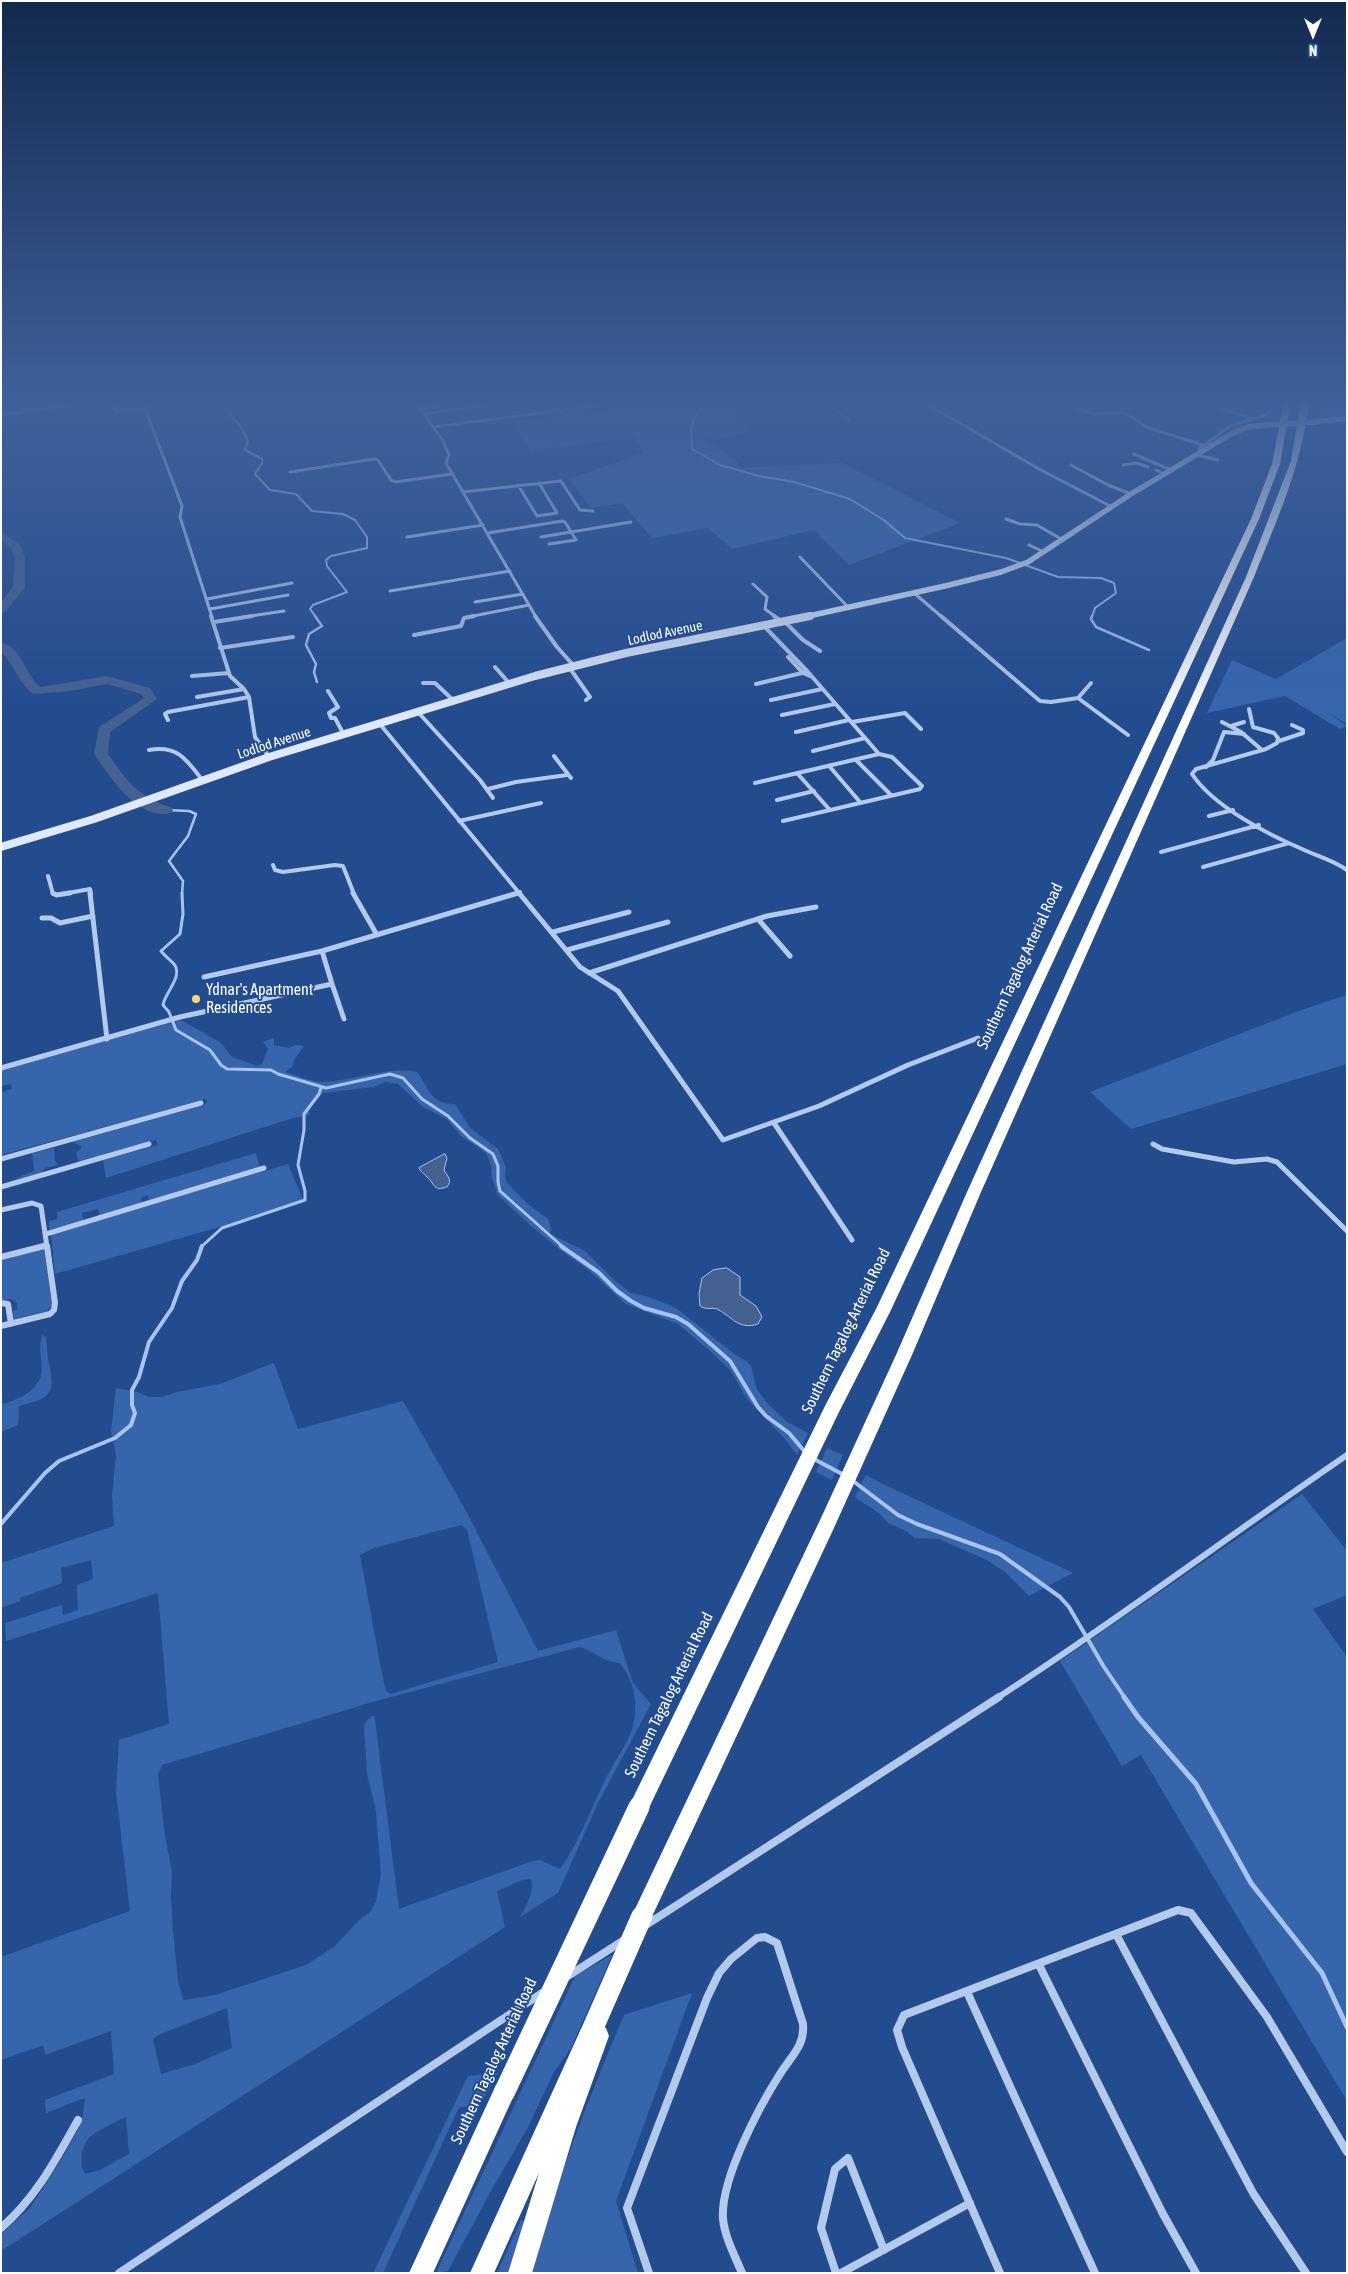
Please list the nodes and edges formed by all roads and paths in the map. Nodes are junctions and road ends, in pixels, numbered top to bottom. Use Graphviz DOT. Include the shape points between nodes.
graph roads {
  1 [pos="182,506"];
  2 [pos="472,506"];
  3 [pos="531,506"];
  4 [pos="553,506"];
  5 [pos="578,506"];
  6 [pos="1108,506"];
  7 [pos="1115,506"];
  8 [pos="1260,506"];
  9 [pos="1279,506"];
  10 [pos="1112,508"];
  11 [pos="593,510"];
  12 [pos="1006,519"];
  13 [pos="631,522"];
  14 [pos="483,525"];
  15 [pos="570,532"];
  16 [pos="488,533"];
  17 [pos="407,536"];
  18 [pos="541,536"];
  19 [pos="1063,540"];
  20 [pos="549,544"];
  21 [pos="1029,545"];
  22 [pos="1044,552"];
  23 [pos="800,557"];
  24 [pos="510,571"];
  25 [pos="292,583"];
  26 [pos="753,584"];
  27 [pos="390,591"];
  28 [pos="914,593"];
  29 [pos="523,594"];
  30 [pos="288,595"];
  31 [pos="207,599"];
  32 [pos="475,602"];
  33 [pos="529,606"];
  34 [pos="848,608"];
  35 [pos="210,609"];
  36 [pos="284,611"];
  37 [pos="782,621"];
  38 [pos="214,622"];
  39 [pos="761,626"];
  40 [pos="414,636"];
  41 [pos="293,637"];
  42 [pos="220,648"];
  43 [pos="820,651"];
  44 [pos="494,666"];
  45 [pos="572,666"];
  46 [pos="228,673"];
  47 [pos="807,674"];
  48 [pos="192,676"];
  49 [pos="1091,683"];
  50 [pos="422,684"];
  51 [pos="509,684"];
  52 [pos="756,684"];
  53 [pos="244,689"];
  54 [pos="822,689"];
  55 [pos="328,691"];
  56 [pos="197,697"];
  57 [pos="249,698"];
  58 [pos="1078,698"];
  59 [pos="453,700"];
  60 [pos="586,700"];
  61 [pos="771,700"];
  62 [pos="835,704"];
  63 [pos="1249,709"];
  64 [pos="417,711"];
  65 [pos="782,716"];
  66 [pos="168,720"];
  67 [pos="850,721"];
  68 [pos="1222,722"];
  69 [pos="1244,722"];
  70 [pos="379,723"];
  71 [pos="1292,725"];
  72 [pos="1231,726"];
  73 [pos="921,730"];
  74 [pos="796,732"];
  75 [pos="343,734"];
  76 [pos="1244,734"];
  77 [pos="1128,735"];
  78 [pos="865,738"];
  79 [pos="1279,741"];
  80 [pos="149,750"];
  81 [pos="1262,750"];
  82 [pos="813,751"];
  83 [pos="879,754"];
  84 [pos="554,756"];
  85 [pos="268,757"];
  86 [pos="856,760"];
  87 [pos="830,767"];
  88 [pos="1205,767"];
  89 [pos="797,773"];
  90 [pos="203,781"];
  91 [pos="755,783"];
  92 [pos="488,789"];
  93 [pos="814,791"];
  94 [pos="891,795"];
  95 [pos="493,798"];
  96 [pos="778,800"];
  97 [pos="860,802"];
  98 [pos="541,803"];
  99 [pos="830,809"];
  100 [pos="1233,810"];
  101 [pos="1209,816"];
  102 [pos="459,821"];
  103 [pos="783,821"];
  104 [pos="1259,825"];
  105 [pos="1289,843"];
  106 [pos="1,847"];
  107 [pos="1161,852"];
  108 [pos="273,865"];
  109 [pos="1203,867"];
  110 [pos="1347,870"];
  111 [pos="48,876"];
  112 [pos="520,892"];
  113 [pos="816,907"];
  114 [pos="629,912"];
  115 [pos="93,916"];
  116 [pos="42,918"];
  117 [pos="758,919"];
  118 [pos="668,922"];
  119 [pos="553,932"];
  120 [pos="378,934"];
  121 [pos="567,950"];
  122 [pos="322,951"];
  123 [pos="790,956"];
  124 [pos="589,973"];
  125 [pos="204,977"];
  126 [pos="332,984"];
  127 [pos="344,1019"];
  128 [pos="978,1038"];
  129 [pos="107,1039"];
  130 [pos="1,1068"];
  131 [pos="201,1103"];
  132 [pos="774,1123"];
  133 [pos="149,1144"];
  134 [pos="1153,1144"];
  135 [pos="1,1159"];
  136 [pos="264,1168"];
  137 [pos="1,1186"];
  138 [pos="1,1210"];
  139 [pos="1347,1231"];
  140 [pos="46,1234"];
  141 [pos="852,1240"];
  142 [pos="47,1245"];
  143 [pos="1,1257"];
  144 [pos="1,1304"];
  145 [pos="11,1324"];
  146 [pos="1,1326"];
  147 [pos="832,1408"];
  148 [pos="1347,1455"];
  149 [pos="639,1807"];
  150 [pos="642,1916"];
  151 [pos="1116,1934"];
  152 [pos="1039,1965"];
  153 [pos="967,1992"];
  154 [pos="595,2033"];
  155 [pos="504,2093"];
  156 [pos="78,2120"];
  157 [pos="1347,2152"];
  158 [pos="970,2203"];
  159 [pos="1,2228"];
  160 [pos="884,2250"];
  161 [pos="119,2273"];
  162 [pos="421,2273"];
  163 [pos="482,2273"];
  164 [pos="520,2273"];
  165 [pos="649,2273"];
  166 [pos="742,2273"];
  167 [pos="836,2273"];
  168 [pos="841,2273"];
  169 [pos="1000,2273"];
  170 [pos="1095,2273"];
  171 [pos="1196,2273"];
  172 [pos="1306,2273"];
  1 -- 31 [label="street" via="180,516"];
  2 -- 14 [label="street"];
  3 -- 4 [label="street" via="537,516 557,513"];
  5 -- 11 [label="street" via="580,510"];
  6 -- 10 [label="street"];
  7 -- 10 [label="main road, Lodlod Avenue"];
  8 -- 147 [label="highway, Southern Tagalog Arterial Road" via="882,1312"];
  9 -- 150 [label="highway" via="866,1438"];
  10 -- 19 [label="main road, Lodlod Avenue"];
  12 -- 19 [label="street" via="1037,525"];
  13 -- 15 [label="street"];
  14 -- 16 [label="street"];
  14 -- 17 [label="street"];
  15 -- 16 [label="street" via="562,522"];
  15 -- 18 [label="street"];
  15 -- 20 [label="street" via="576,541"];
  16 -- 24 [label="street"];
  19 -- 22 [label="main road, Lodlod Avenue"];
  21 -- 22 [label="street"];
  22 -- 28 [label="main road, Lodlod Avenue" via="1016,567"];
  23 -- 34 [label="street"];
  24 -- 27 [label="street"];
  24 -- 29 [label="street"];
  25 -- 31 [label="street"];
  26 -- 37 [label="street" via="767,597 765,609"];
  28 -- 34 [label="main road, Lodlod Avenue"];
  28 -- 58 [label="street" via="1040,700 1051,702"];
  29 -- 32 [label="street"];
  29 -- 33 [label="street"];
  30 -- 35 [label="street"];
  31 -- 35 [label="street"];
  33 -- 40 [label="street" via="464,618 461,626"];
  33 -- 45 [label="street"];
  34 -- 37 [label="main road, Lodlod Avenue"];
  35 -- 38 [label="street"];
  36 -- 38 [label="street"];
  37 -- 39 [label="main road, Lodlod Avenue"];
  37 -- 43 [label="street"];
  38 -- 42 [label="street"];
  39 -- 45 [label="main road, Lodlod Avenue"];
  39 -- 47 [label="street"];
  41 -- 42 [label="street"];
  42 -- 46 [label="street"];
  44 -- 51 [label="street"];
  45 -- 51 [label="main road, Lodlod Avenue"];
  45 -- 60 [label="street" via="590,697"];
  46 -- 48 [label="street"];
  46 -- 53 [label="street"];
  47 -- 52 [label="street"];
  47 -- 54 [label="street"];
  49 -- 58 [label="street"];
  50 -- 59 [label="street" via="433,682"];
  51 -- 59 [label="main road, Lodlod Avenue"];
  53 -- 56 [label="street"];
  53 -- 57 [label="street"];
  54 -- 61 [label="street"];
  54 -- 62 [label="street"];
  55 -- 75 [label="street" via="338,707 329,713"];
  57 -- 66 [label="street" via="168,712 165,714"];
  57 -- 85 [label="street" via="255,737"];
  58 -- 77 [label="street"];
  59 -- 64 [label="main road, Lodlod Avenue"];
  62 -- 65 [label="street"];
  62 -- 67 [label="street"];
  63 -- 79 [label="street" via="1253,727 1274,733"];
  64 -- 70 [label="main road, Lodlod Avenue"];
  64 -- 92 [label="street"];
  67 -- 73 [label="street" via="905,713"];
  67 -- 74 [label="street"];
  67 -- 78 [label="street"];
  68 -- 72 [label="street"];
  69 -- 72 [label="street"];
  70 -- 75 [label="main road, Lodlod Avenue"];
  70 -- 102 [label="street"];
  71 -- 79 [label="street" via="1303,733"];
  72 -- 76 [label="street"];
  75 -- 85 [label="main road, Lodlod Avenue"];
  76 -- 81 [label="street"];
  76 -- 88 [label="street" via="1224,732 1213,760"];
  78 -- 82 [label="street"];
  78 -- 83 [label="street"];
  79 -- 81 [label="street"];
  80 -- 90 [label="street" via="159,747 173,749"];
  81 -- 88 [label="street"];
  83 -- 86 [label="street"];
  83 -- 94 [label="street" via="892,757 922,786"];
  84 -- 92 [label="street" via="569,777 516,782"];
  85 -- 90 [label="main road, Lodlod Avenue"];
  86 -- 87 [label="street"];
  86 -- 94 [label="street"];
  87 -- 89 [label="street"];
  87 -- 97 [label="street"];
  88 -- 100 [label="street" via="1196,769 1192,777"];
  89 -- 91 [label="street"];
  89 -- 93 [label="street"];
  90 -- 106 [label="main road, Lodlod Avenue"];
  92 -- 95 [label="street"];
  93 -- 96 [label="street"];
  93 -- 99 [label="street"];
  94 -- 97 [label="street"];
  97 -- 99 [label="street"];
  98 -- 102 [label="street"];
  99 -- 103 [label="street"];
  100 -- 101 [label="street"];
  100 -- 104 [label="street"];
  102 -- 112 [label="street"];
  104 -- 105 [label="street"];
  104 -- 107 [label="street"];
  105 -- 109 [label="street"];
  105 -- 110 [label="street"];
  108 -- 120 [label="street" via="275,870 283,872 343,866 352,890"];
  111 -- 115 [label="street" via="56,895 90,888"];
  112 -- 119 [label="street"];
  112 -- 120 [label="street"];
  113 -- 117 [label="street"];
  114 -- 119 [label="street"];
  115 -- 116 [label="street" via="60,923"];
  115 -- 129 [label="street"];
  117 -- 123 [label="street"];
  117 -- 124 [label="street"];
  118 -- 121 [label="street"];
  119 -- 121 [label="street"];
  120 -- 122 [label="street"];
  121 -- 124 [label="street"];
  122 -- 125 [label="street"];
  122 -- 126 [label="street"];
  124 -- 132 [label="street" via="618,992 723,1140"];
  126 -- 127 [label="street"];
  126 -- 129 [label="street" via="180,1018"];
  128 -- 132 [label="street"];
  129 -- 130 [label="street"];
  131 -- 135 [label="street"];
  132 -- 141 [label="street"];
  133 -- 137 [label="street"];
  134 -- 139 [label="street" via="1162,1149 1234,1162 1267,1159 1277,1162"];
  136 -- 140 [label="street"];
  138 -- 140 [label="street" via="38,1204"];
  140 -- 142 [label="street"];
  142 -- 143 [label="street"];
  142 -- 145 [label="street" via="54,1310 48,1315"];
  144 -- 145 [label="street" via="8,1304"];
  145 -- 146 [label="street"];
  147 -- 149 [label="highway, Southern Tagalog Arterial Road"];
  148 -- 161 [label="street" via="1085,1641 766,1846"];
  149 -- 155 [label="highway, Southern Tagalog Arterial Road, bridge"];
  150 -- 154 [label="highway, bridge"];
  151 -- 152 [label="street"];
  151 -- 157 [label="street" via="1178,1910 1191,1913 1267,2017"];
  151 -- 172 [label="street" via="1254,2193"];
  152 -- 153 [label="street"];
  152 -- 171 [label="street" via="1163,2214"];
  153 -- 158 [label="street" via="904,2015 897,2030"];
  153 -- 170 [label="street"];
  154 -- 163 [label="highway"];
  154 -- 164 [label="highway"];
  155 -- 162 [label="highway, Southern Tagalog Arterial Road"];
  156 -- 159 [label="street" via="33,2195 16,2217"];
  158 -- 160 [label="street"];
  158 -- 169 [label="street"];
  160 -- 167 [label="street" via="848,2158 835,2169 821,2228"];
  160 -- 168 [label="street"];
  165 -- 166 [label="street" via="627,2208 719,1973 757,1938 765,1937 777,1943 804,2034 802,2044 765,2096 726,2190 723,2213 728,2240"];
}
